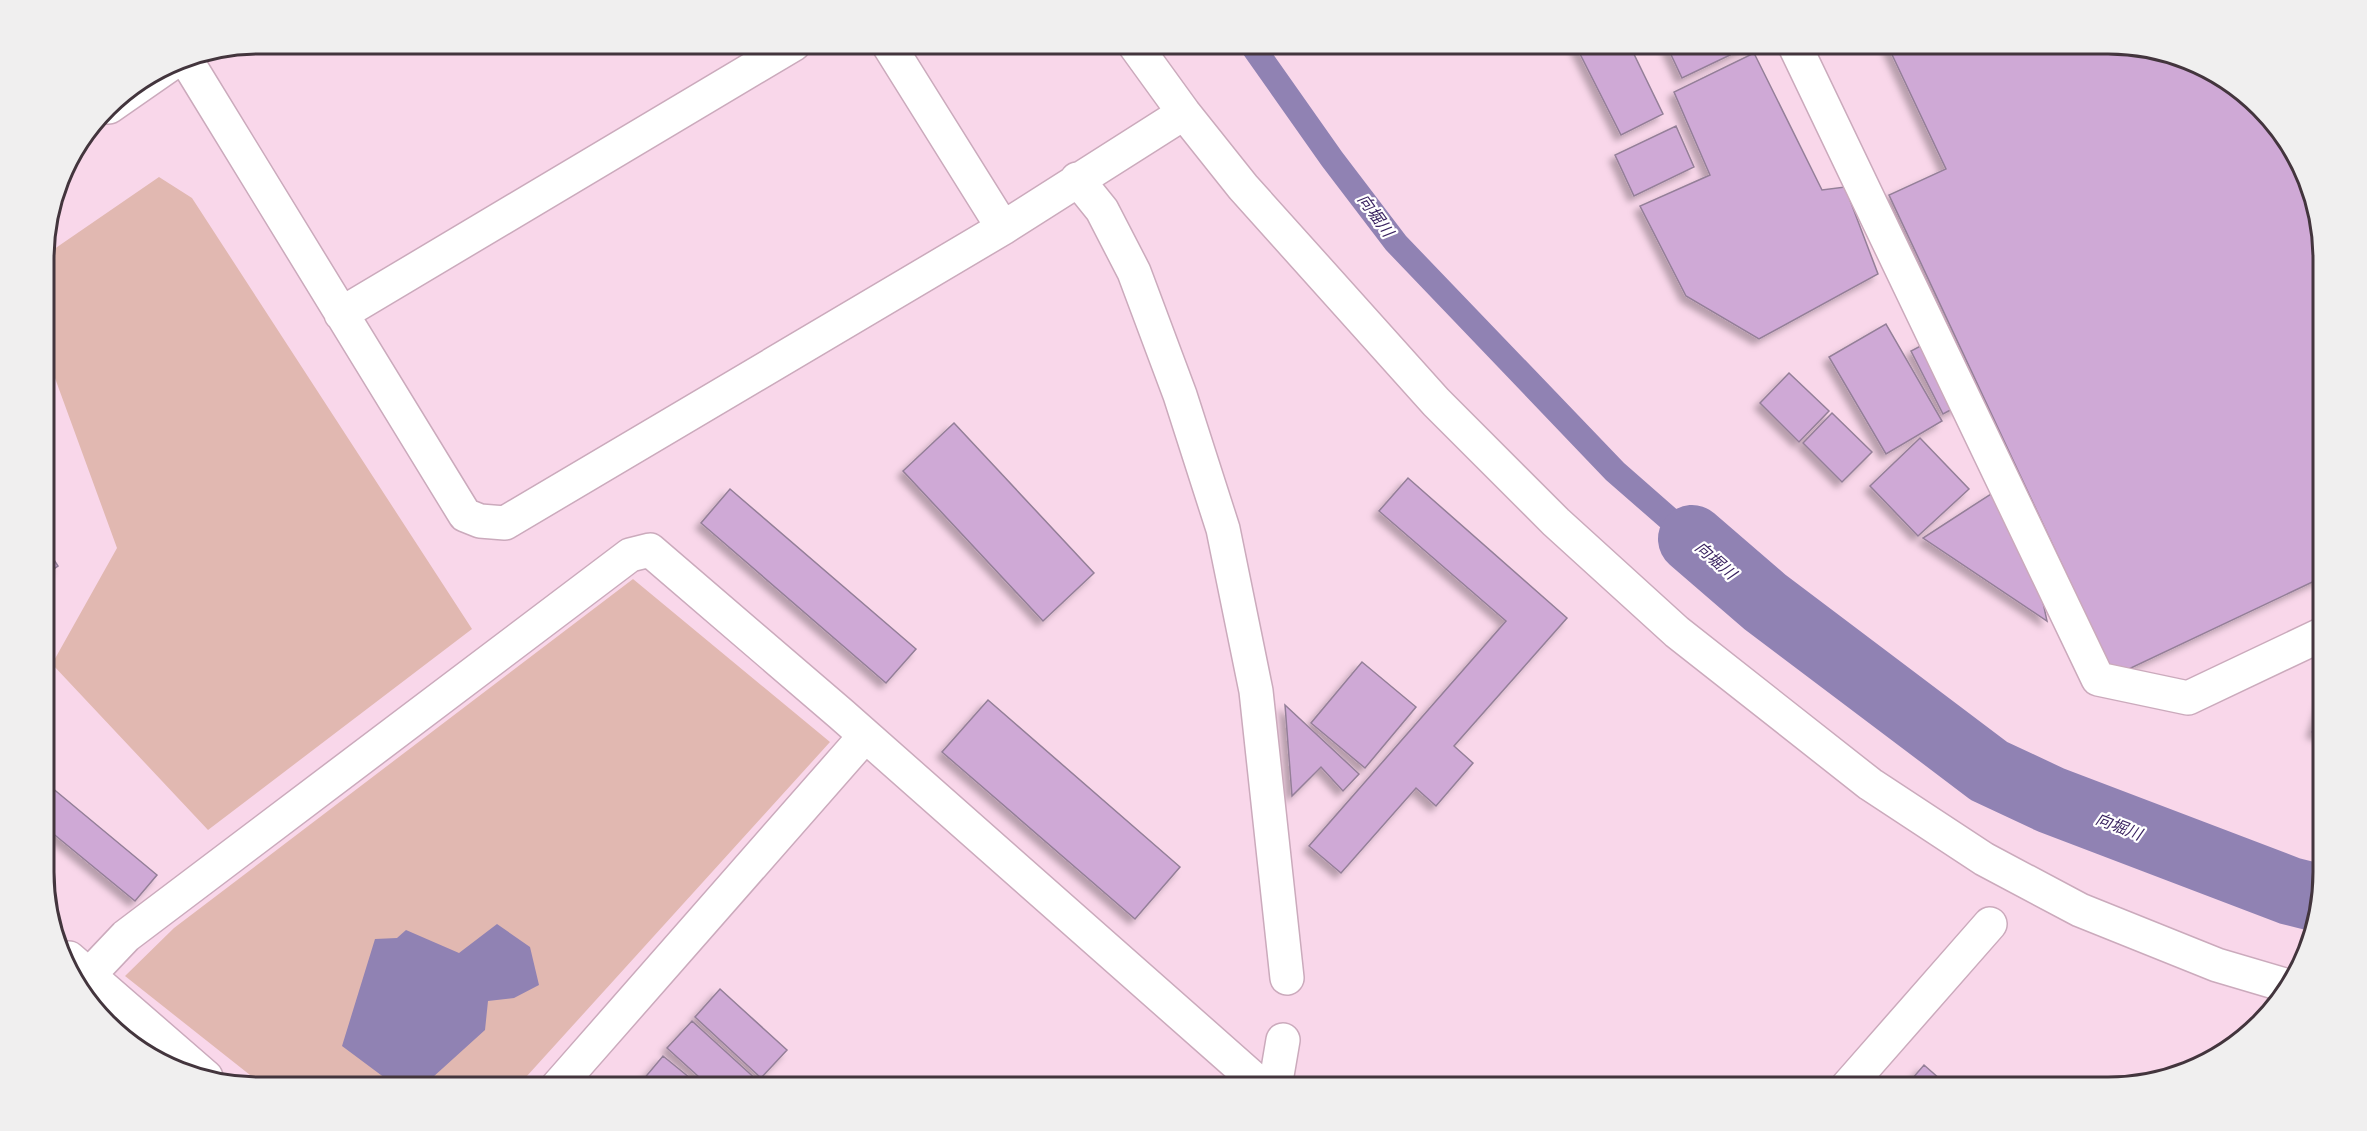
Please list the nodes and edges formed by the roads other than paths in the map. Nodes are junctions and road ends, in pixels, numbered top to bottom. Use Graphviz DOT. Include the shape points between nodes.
graph roads {
  1 [pos="777,54"];
  2 [pos="894,54"];
  3 [pos="1141,54"];
  4 [pos="1799,54"];
  5 [pos="190,66"];
  6 [pos="1184,113"];
  7 [pos="1077,179"];
  8 [pos="1002,228"];
  9 [pos="341,314"];
  10 [pos="2313,639"];
  11 [pos="865,736"];
  12 [pos="1990,924"];
  13 [pos="79,966"];
  14 [pos="1287,978"];
  15 [pos="2280,984"];
  16 [pos="1283,1040"];
  17 [pos="194,1066"];
  18 [pos="567,1077"];
  19 [pos="1252,1077"];
  20 [pos="1277,1077"];
  21 [pos="1856,1077"];
  1 -- 9 [label="street"];
  2 -- 8 [label="street"];
  3 -- 6 [label="street"];
  4 -- 10 [label="street" via="2098,679 2188,698"];
  5 -- 9 [label="street"];
  6 -- 7 [label="street"];
  6 -- 15 [label="street" via="1243,187 1436,402 1556,522 1677,632 1870,784 1984,859 2080,910 2217,965"];
  7 -- 8 [label="street"];
  7 -- 14 [label="street" via="1102,210 1134,272 1180,395 1223,529 1256,691"];
  8 -- 9 [label="street" via="505,523 465,515"];
  11 -- 13 [label="street" via="650,550 630,555 126,936"];
  11 -- 18 [label="street"];
  11 -- 19 [label="street"];
  12 -- 21 [label="street"];
  13 -- 17 [label="street"];
  16 -- 20 [label="street"];
}
